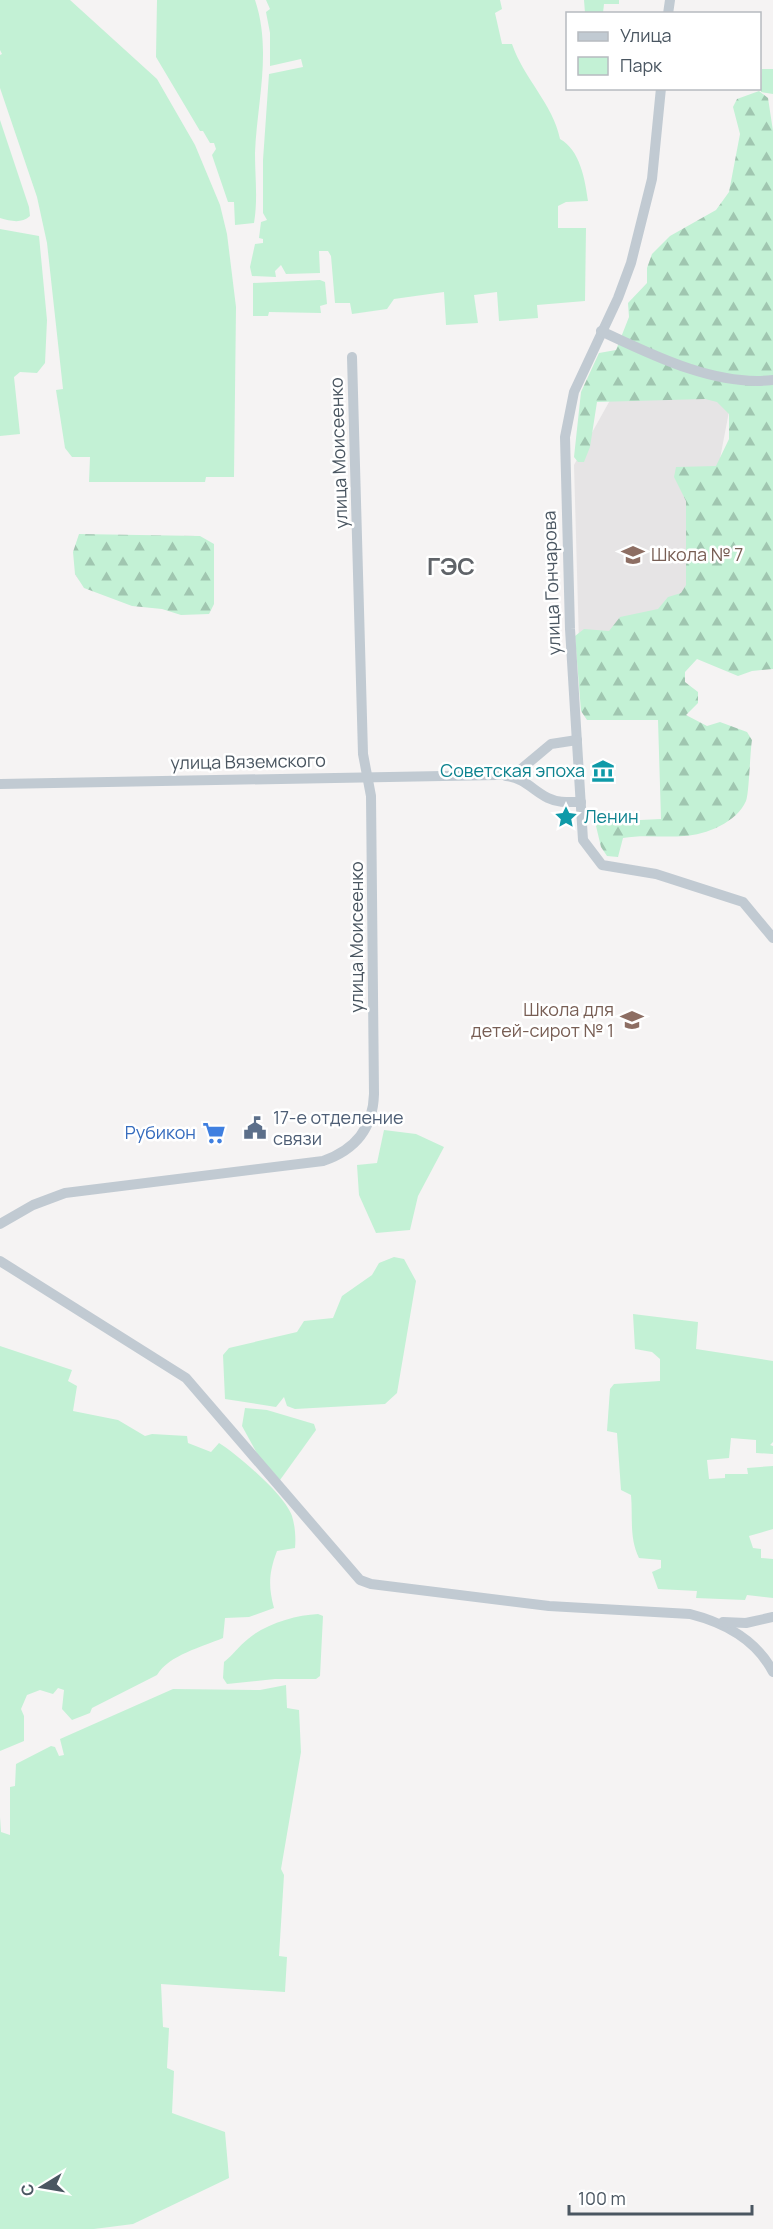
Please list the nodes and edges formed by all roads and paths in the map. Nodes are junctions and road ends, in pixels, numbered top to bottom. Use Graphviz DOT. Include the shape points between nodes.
graph roads {
  1 [pos="661,90"];
  2 [pos="602,331"];
  3 [pos="352,357"];
  4 [pos="772,380"];
  5 [pos="577,740"];
  6 [pos="536,757"];
  7 [pos="497,775"];
  8 [pos="368,776"];
  9 [pos="0,784"];
  10 [pos="538,791"];
  11 [pos="581,802"];
  12 [pos="773,938"];
  13 [pos="0,1224"];
  14 [pos="0,1261"];
  15 [pos="773,1617"];
  16 [pos="717,1622"];
  17 [pos="773,1672"];
  1 -- 2 [label="street, улица Гончарова" via="649,193 631,263"];
  2 -- 4 [label="street" via="682,367 746,381"];
  2 -- 5 [label="street, улица Гончарова" via="574,392 565,437"];
  3 -- 8 [label="street, улица Моисеенко" via="363,754"];
  5 -- 6 [label="street" via="551,744"];
  5 -- 11 [label="street, улица Гончарова"];
  6 -- 7 [label="street" via="520,770"];
  6 -- 10 [label="street" via="531,774"];
  7 -- 8 [label="street, улица Вяземского"];
  7 -- 10 [label="street" via="521,779"];
  8 -- 9 [label="street, улица Вяземского"];
  8 -- 13 [label="street, улица Моисеенко" via="373,865 374,1094 372,1118 357,1142 334,1157 312,1164 65,1193"];
  10 -- 11 [label="street" via="556,801"];
  11 -- 12 [label="street, улица Гончарова" via="583,840 602,866 656,874 743,902"];
  14 -- 16 [label="street" via="186,1378 365,1583 549,1606 680,1613"];
  15 -- 16 [label="street" via="746,1623"];
  16 -- 17 [label="street" via="755,1648"];
}
